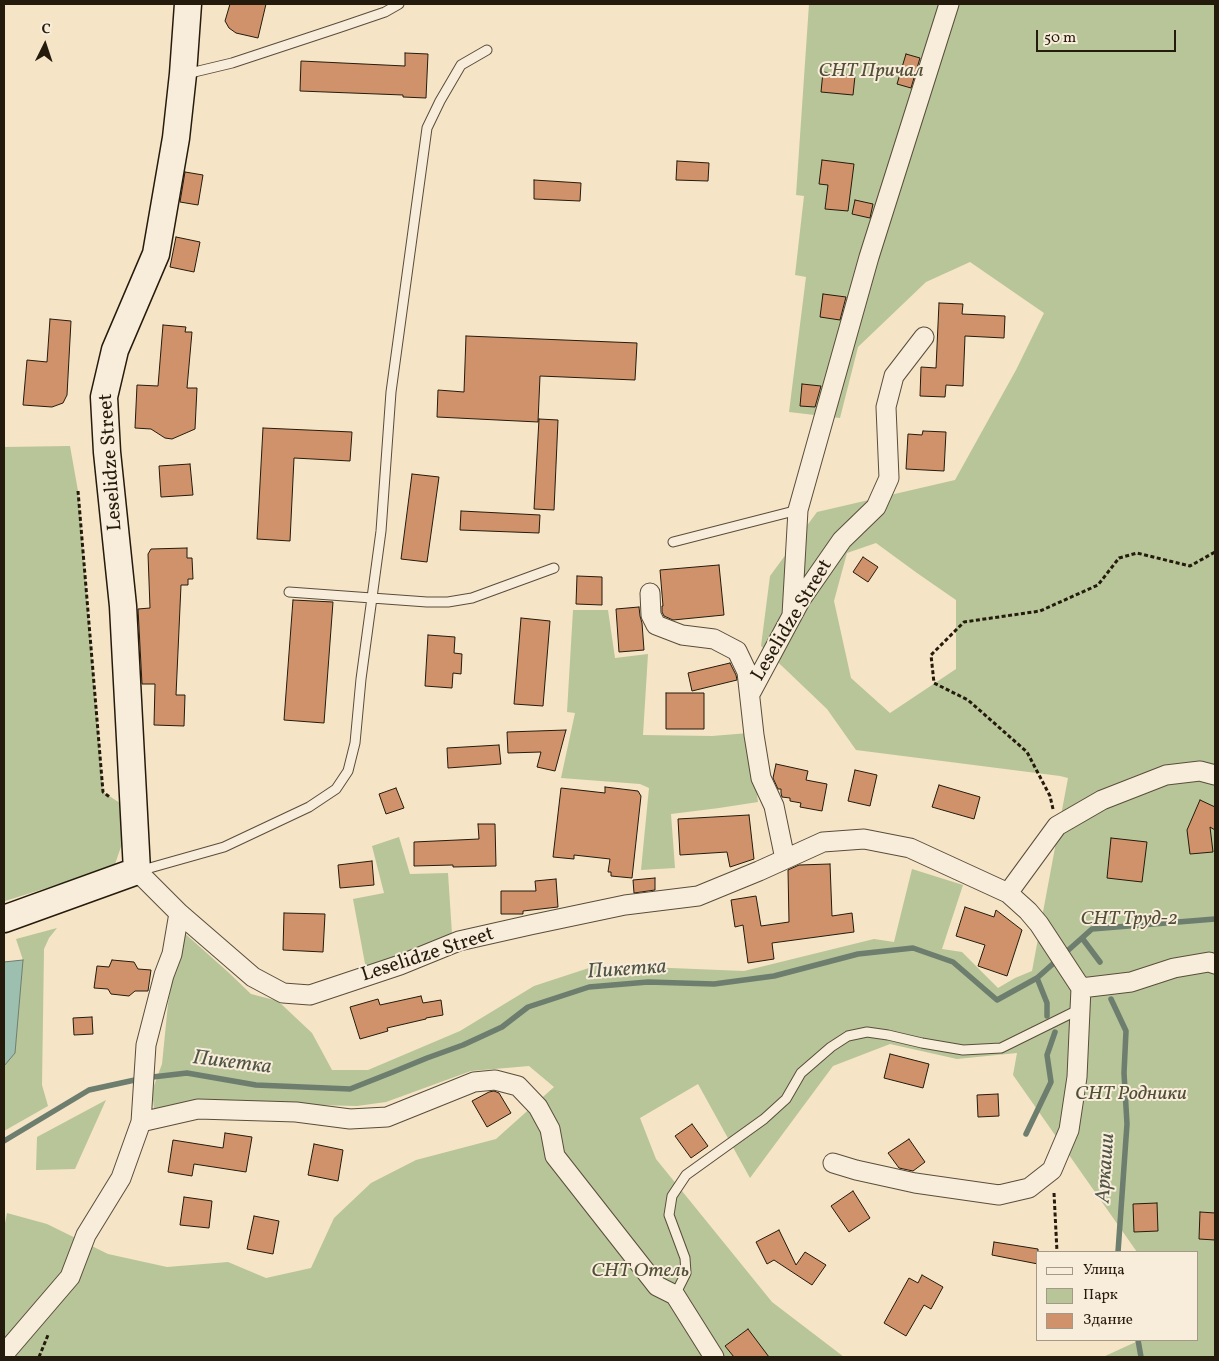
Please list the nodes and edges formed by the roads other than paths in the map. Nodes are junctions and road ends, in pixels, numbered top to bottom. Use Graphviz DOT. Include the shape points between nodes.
graph roads {
  1 [pos="188,4"];
  2 [pos="399,4"];
  3 [pos="950,4"];
  4 [pos="488,50"];
  5 [pos="184,74"];
  6 [pos="924,337"];
  7 [pos="798,510"];
  8 [pos="673,542"];
  9 [pos="554,568"];
  10 [pos="289,592"];
  11 [pos="650,593"];
  12 [pos="372,598"];
  13 [pos="792,616"];
  14 [pos="750,694"];
  15 [pos="1215,775"];
  16 [pos="785,859"];
  17 [pos="137,872"];
  18 [pos="1008,893"];
  19 [pos="179,913"];
  20 [pos="4,920"];
  21 [pos="1215,964"];
  22 [pos="1081,988"];
  23 [pos="1080,1009"];
  24 [pos="141,1122"];
  25 [pos="833,1163"];
  26 [pos="675,1295"];
  27 [pos="4,1354"];
  28 [pos="714,1357"];
  1 -- 5 [label="street, Leselidze Street"];
  2 -- 5 [label="lane" via="377,15 232,63"];
  3 -- 7 [label="street" via="869,257"];
  4 -- 12 [label="lane" via="461,65 427,128 391,392 381,531"];
  5 -- 17 [label="street, Leselidze Street" via="156,254 115,350 104,397 123,606"];
  6 -- 13 [label="street, Leselidze Street" via="894,376 886,407 889,478 876,507 842,540"];
  7 -- 8 [label="lane"];
  7 -- 13 [label="street"];
  9 -- 12 [label="lane" via="472,598 448,602"];
  10 -- 12 [label="lane"];
  11 -- 14 [label="street, Leselidze Street" via="651,615 656,625 682,635 714,639 737,651 748,672"];
  12 -- 17 [label="lane" via="355,743 348,771 336,789 309,807 224,847"];
  13 -- 14 [label="street, Leselidze Street"];
  14 -- 16 [label="street, Leselidze Street" via="761,778 774,806"];
  15 -- 18 [label="street" via="1200,772 1166,775 1102,800 1057,826"];
  16 -- 18 [label="street, Leselidze Street" via="823,842 864,839 910,848"];
  16 -- 19 [label="street, Leselidze Street" via="698,896 625,905 459,941 310,995 283,993 253,977"];
  17 -- 19 [label="street, Leselidze Street"];
  17 -- 20 [label="street"];
  18 -- 22 [label="street, Leselidze Street" via="1039,924"];
  19 -- 24 [label="street" via="172,954 146,1045"];
  21 -- 22 [label="street" via="1209,962 1174,968 1131,982"];
  22 -- 23 [label="street"];
  23 -- 25 [label="street" via="1078,1077 1069,1130 1052,1170 1029,1188 999,1195 915,1183"];
  23 -- 26 [label="lane" via="1001,1048 963,1050 866,1032 848,1036 831,1047 801,1073 786,1099 764,1119 686,1175 672,1196 669,1215 685,1258 686,1274"];
  24 -- 26 [label="street" via="198,1109 296,1112 350,1119 387,1117 474,1082 495,1080 518,1086 538,1107 550,1129 555,1156 657,1286"];
  24 -- 27 [label="street" via="121,1178 86,1235 70,1277"];
  26 -- 28 [label="street"];
}
